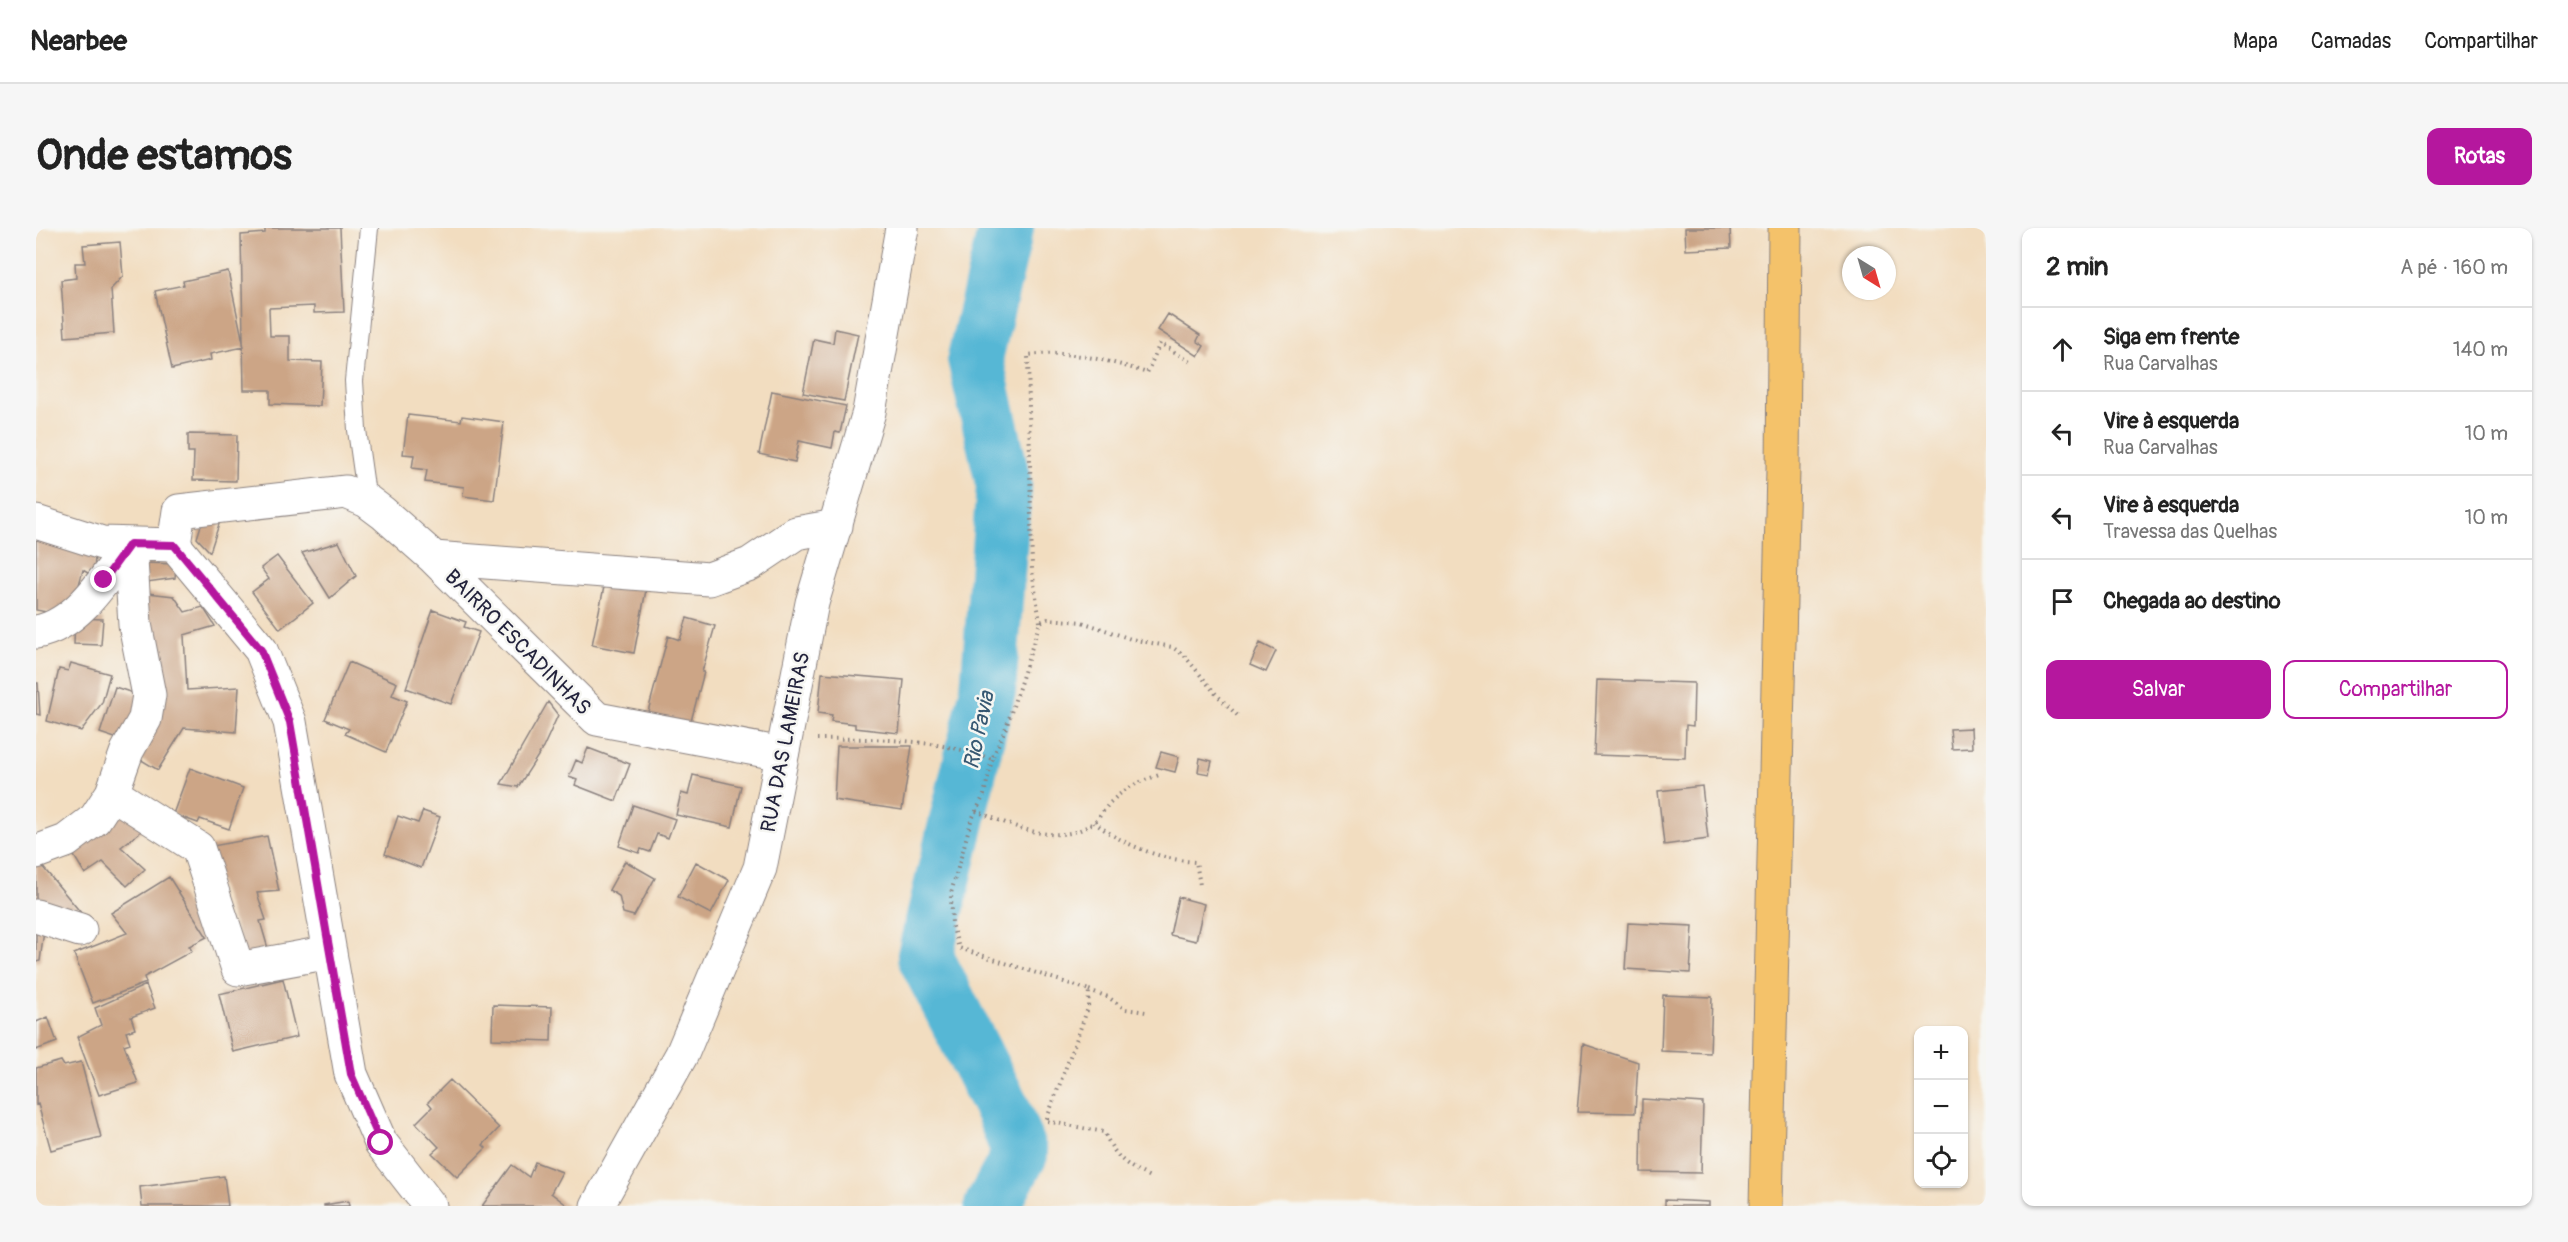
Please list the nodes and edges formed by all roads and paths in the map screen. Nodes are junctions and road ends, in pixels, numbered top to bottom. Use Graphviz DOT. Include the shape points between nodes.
graph roads {
  1 [pos="369,228"];
  2 [pos="1785,228"];
  3 [pos="900,240"];
  4 [pos="1194,363"];
  5 [pos="367,501"];
  6 [pos="36,522"];
  7 [pos="836,526"];
  8 [pos="130,544"];
  9 [pos="174,545"];
  10 [pos="434,558"];
  11 [pos="1040,622"];
  12 [pos="36,632"];
  13 [pos="1238,716"];
  14 [pos="783,750"];
  15 [pos="990,759"];
  16 [pos="1159,775"];
  17 [pos="112,793"];
  18 [pos="976,811"];
  19 [pos="1094,822"];
  20 [pos="36,852"];
  21 [pos="1200,885"];
  22 [pos="36,916"];
  23 [pos="80,930"];
  24 [pos="330,952"];
  25 [pos="1089,990"];
  26 [pos="1146,1012"];
  27 [pos="1150,1177"];
  28 [pos="430,1206"];
  29 [pos="597,1206"];
  30 [pos="1766,1206"];
  1 -- 5 [label="lane" via="354,381"];
  2 -- 30 [label="main road"];
  3 -- 7 [label="street, RUA DAS LAMEIRAS" via="869,412"];
  4 -- 11 [label="path" via="1160,342 1147,373 1103,358 1028,355 1032,570"];
  5 -- 9 [label="street" via="346,492 179,511"];
  5 -- 10 [label="street, BAIRRO ESCADINHAS"];
  6 -- 8 [label="street" via="102,543"];
  7 -- 10 [label="street" via="796,533 750,564 709,579"];
  7 -- 14 [label="street, RUA DAS LAMEIRAS" via="812,603"];
  8 -- 9 [label="street"];
  8 -- 12 [label="street" via="76,610 56,627"];
  8 -- 17 [label="street" via="135,624 149,695 145,719 127,751"];
  9 -- 24 [label="street" via="261,650 290,722"];
  10 -- 14 [label="street, BAIRRO ESCADINHAS" via="597,719"];
  11 -- 13 [label="path" via="1082,622 1131,639 1172,647 1184,655"];
  11 -- 15 [label="path" via="1007,725"];
  14 -- 15 [label="path" via="816,739 866,738 951,746"];
  14 -- 29 [label="street, RUA DAS LAMEIRAS" via="760,868 682,1054"];
  15 -- 18 [label="path" via="984,795"];
  16 -- 19 [label="path" via="1133,784"];
  17 -- 20 [label="street" via="95,819 66,841"];
  17 -- 24 [label="street" via="198,848 238,969"];
  18 -- 19 [label="path" via="1054,836"];
  18 -- 25 [label="path" via="951,893 952,925 959,948"];
  19 -- 21 [label="path" via="1129,844 1196,862"];
  22 -- 23 [label="street"];
  24 -- 28 [label="street" via="351,1074 381,1143"];
  25 -- 26 [label="path" via="1125,1009"];
  25 -- 27 [label="path" via="1088,1008 1046,1121 1104,1132 1125,1165"];
}
